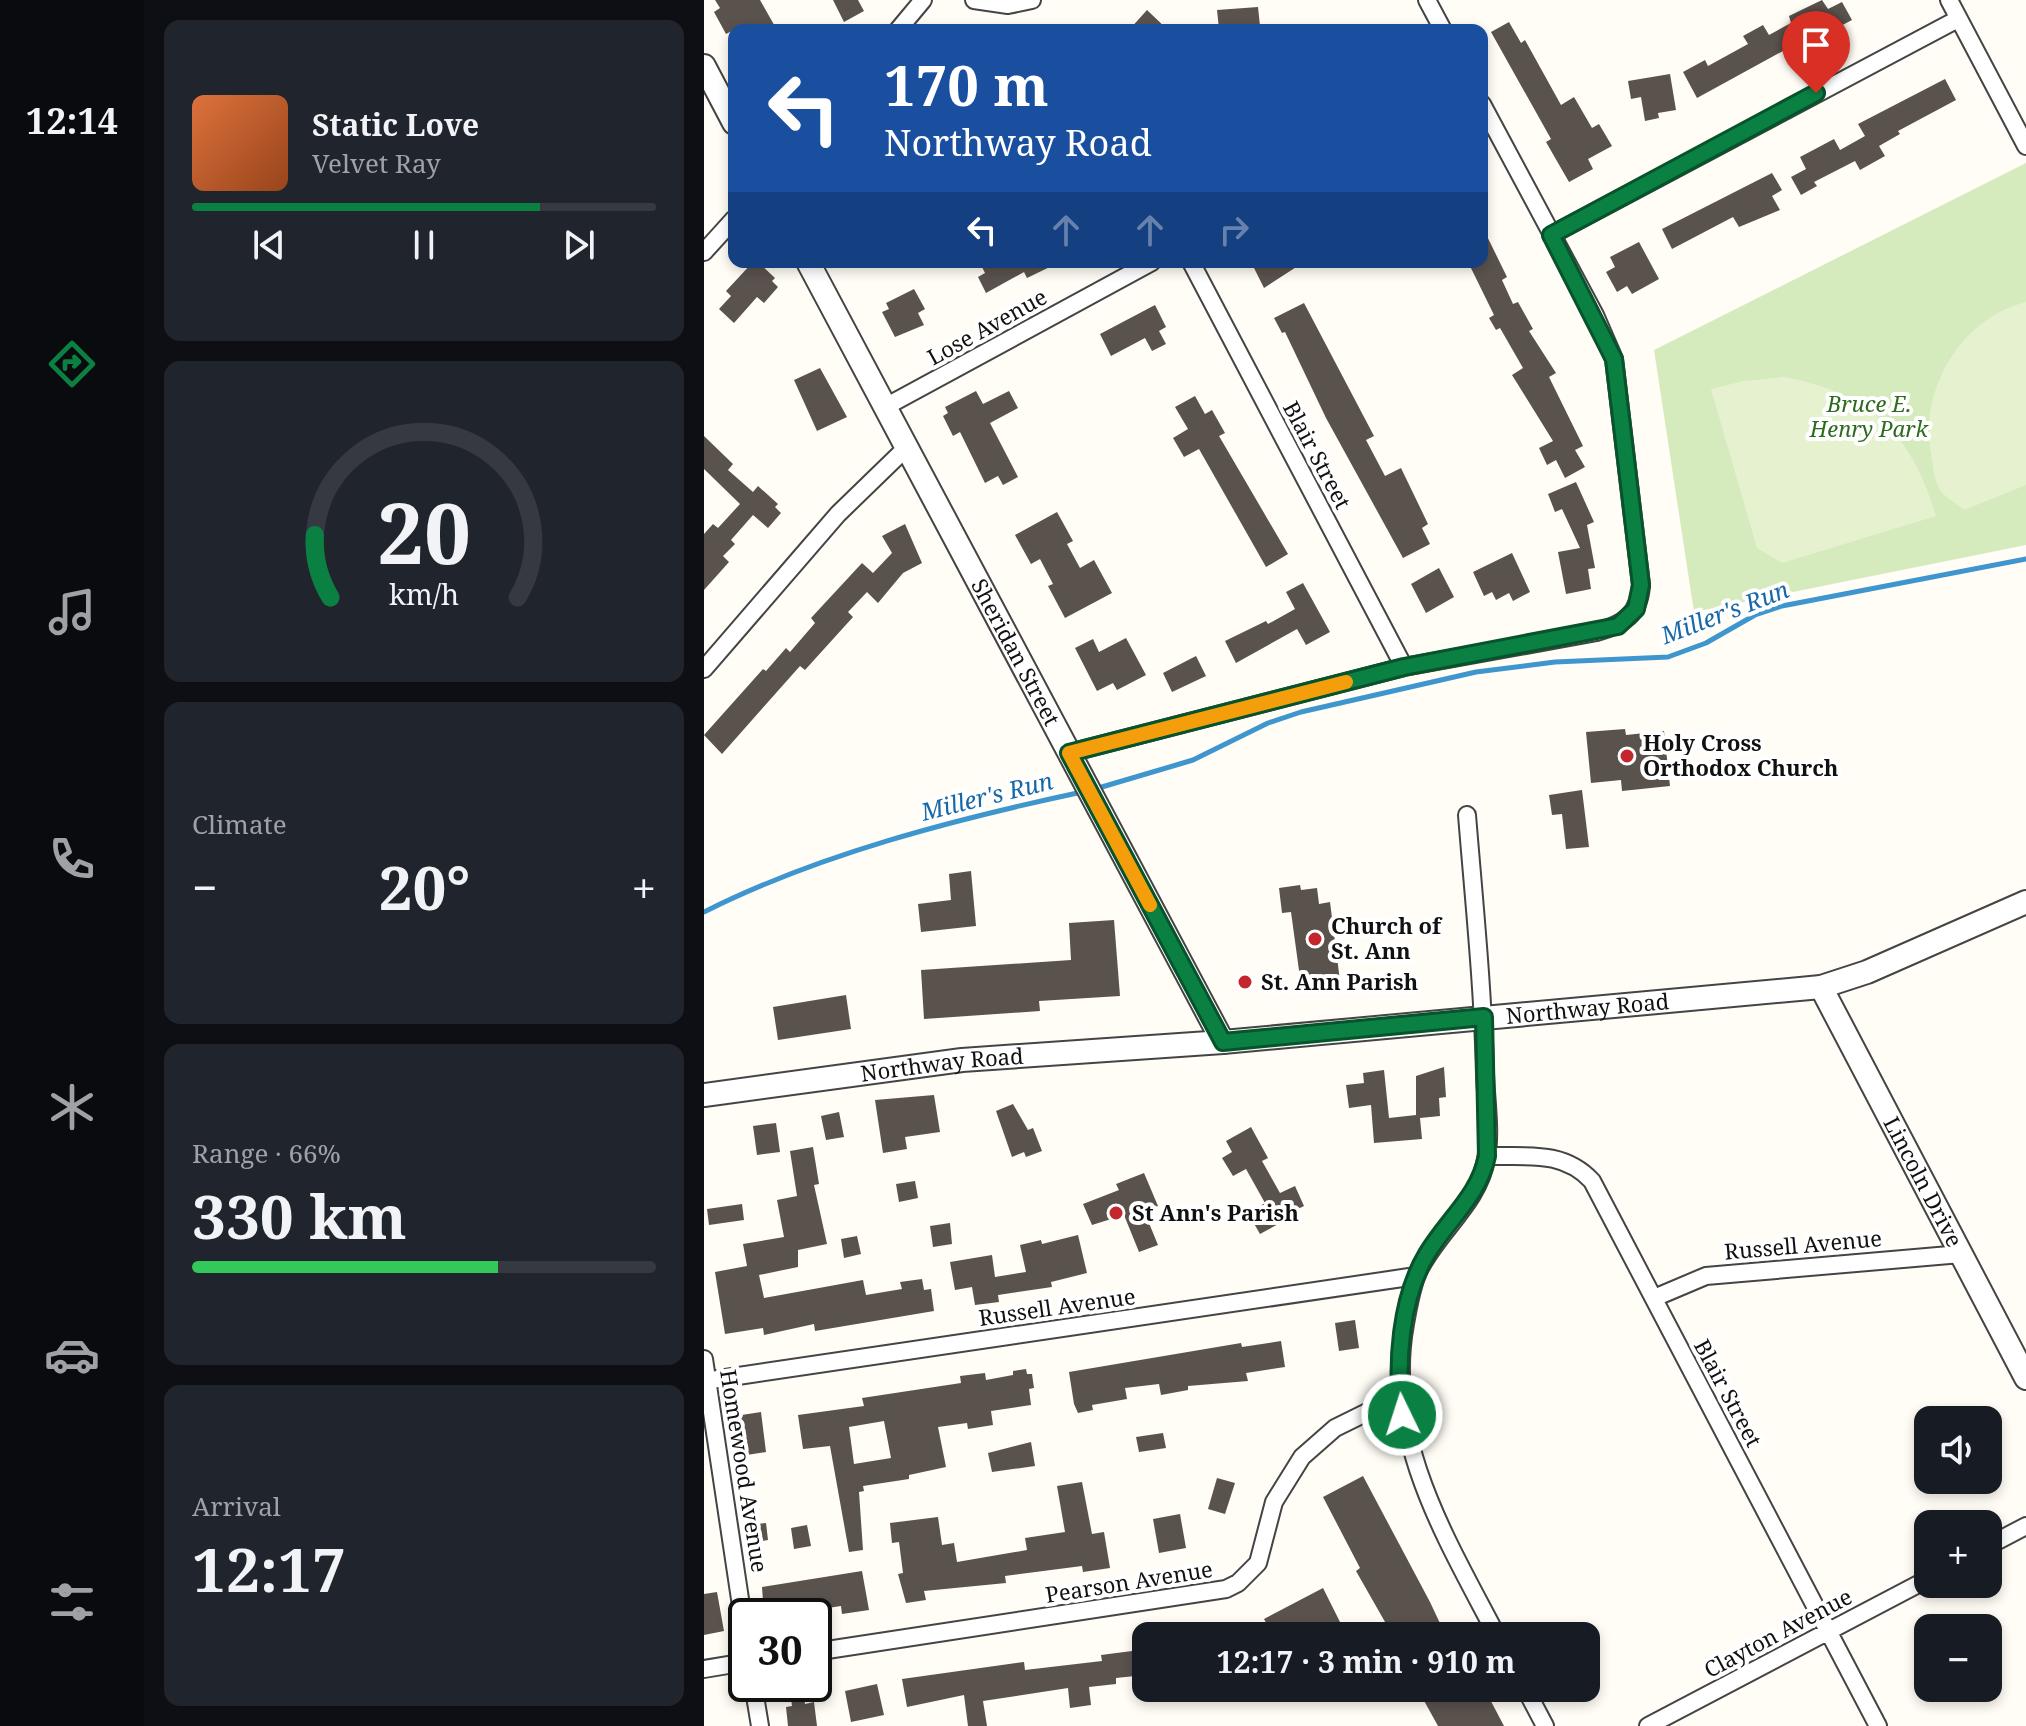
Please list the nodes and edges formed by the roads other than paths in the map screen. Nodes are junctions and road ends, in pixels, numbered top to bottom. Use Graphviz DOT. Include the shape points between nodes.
graph roads {
  1 [pos="923,0"];
  2 [pos="974,0"];
  3 [pos="1032,0"];
  4 [pos="1427,0"];
  5 [pos="1949,0"];
  6 [pos="1958,19"];
  7 [pos="903,24"];
  8 [pos="1440,24"];
  9 [pos="705,70"];
  10 [pos="728,112"];
  11 [pos="1488,115"];
  12 [pos="2026,146"];
  13 [pos="728,226"];
  14 [pos="1551,235"];
  15 [pos="704,252"];
  16 [pos="811,268"];
  17 [pos="1141,268"];
  18 [pos="1194,268"];
  19 [pos="885,407"];
  20 [pos="906,448"];
  21 [pos="1404,667"];
  22 [pos="704,669"];
  23 [pos="1069,753"];
  24 [pos="1467,815"];
  25 [pos="2026,902"];
  26 [pos="1821,987"];
  27 [pos="1484,1017"];
  28 [pos="1223,1042"];
  29 [pos="704,1095"];
  30 [pos="1487,1156"];
  31 [pos="1961,1254"];
  32 [pos="1416,1276"];
  33 [pos="1654,1298"];
  34 [pos="704,1359"];
  35 [pos="2026,1378"];
  36 [pos="706,1381"];
  37 [pos="1400,1396"];
  38 [pos="2026,1526"];
  39 [pos="2002,1539"];
  40 [pos="1914,1586"];
  41 [pos="740,1598"];
  42 [pos="1490,1622"];
  43 [pos="1828,1632"];
  44 [pos="832,1649"];
  45 [pos="728,1665"];
  46 [pos="704,1669"];
  47 [pos="756,1702"];
  48 [pos="1532,1702"];
  49 [pos="760,1726"];
  50 [pos="1545,1726"];
  51 [pos="1648,1726"];
  52 [pos="1878,1726"];
  1 -- 7 [label="street"];
  2 -- 3 [label="street" via="1008,5"];
  4 -- 8 [label="street"];
  5 -- 6 [label="street"];
  6 -- 12 [label="street"];
  6 -- 14 [label="street"];
  9 -- 10 [label="street"];
  11 -- 14 [label="street"];
  13 -- 15 [label="street"];
  14 -- 21 [label="street" via="1614,359 1641,585 1636,609 1628,620 1597,632"];
  16 -- 19 [label="street, Sheridan Street"];
  17 -- 19 [label="street, Lose Avenue"];
  18 -- 21 [label="street, Blair Street"];
  19 -- 20 [label="street, Sheridan Street"];
  20 -- 22 [label="street" via="838,514"];
  20 -- 23 [label="street, Sheridan Street"];
  21 -- 23 [label="street"];
  23 -- 28 [label="street, Sheridan Street"];
  24 -- 27 [label="street"];
  25 -- 26 [label="street, Northway Road"];
  26 -- 27 [label="street, Northway Road"];
  26 -- 31 [label="street, Lincoln Drive"];
  27 -- 28 [label="street, Northway Road"];
  27 -- 30 [label="street"];
  28 -- 29 [label="street, Northway Road" via="962,1060"];
  30 -- 32 [label="street" via="1476,1190 1427,1253"];
  30 -- 33 [label="street, Blair Street" via="1561,1158 1581,1169"];
  31 -- 33 [label="street, Russell Avenue" via="1706,1276"];
  31 -- 35 [label="street, Lincoln Drive"];
  32 -- 36 [label="street, Russell Avenue"];
  32 -- 37 [label="street" via="1402,1339"];
  33 -- 43 [label="street, Blair Street"];
  34 -- 36 [label="street, Homewood Avenue"];
  36 -- 41 [label="street, Homewood Avenue"];
  37 -- 42 [label="street" via="1417,1472"];
  37 -- 44 [label="street, Pearson Avenue" via="1335,1428 1302,1457 1274,1502 1258,1563 1226,1589"];
  38 -- 39 [label="street"];
  40 -- 43 [label="street, Clayton Avenue"];
  43 -- 51 [label="street, Clayton Avenue"];
  43 -- 52 [label="street, Blair Street"];
  45 -- 46 [label="street"];
  47 -- 49 [label="street"];
  48 -- 50 [label="street"];
}
